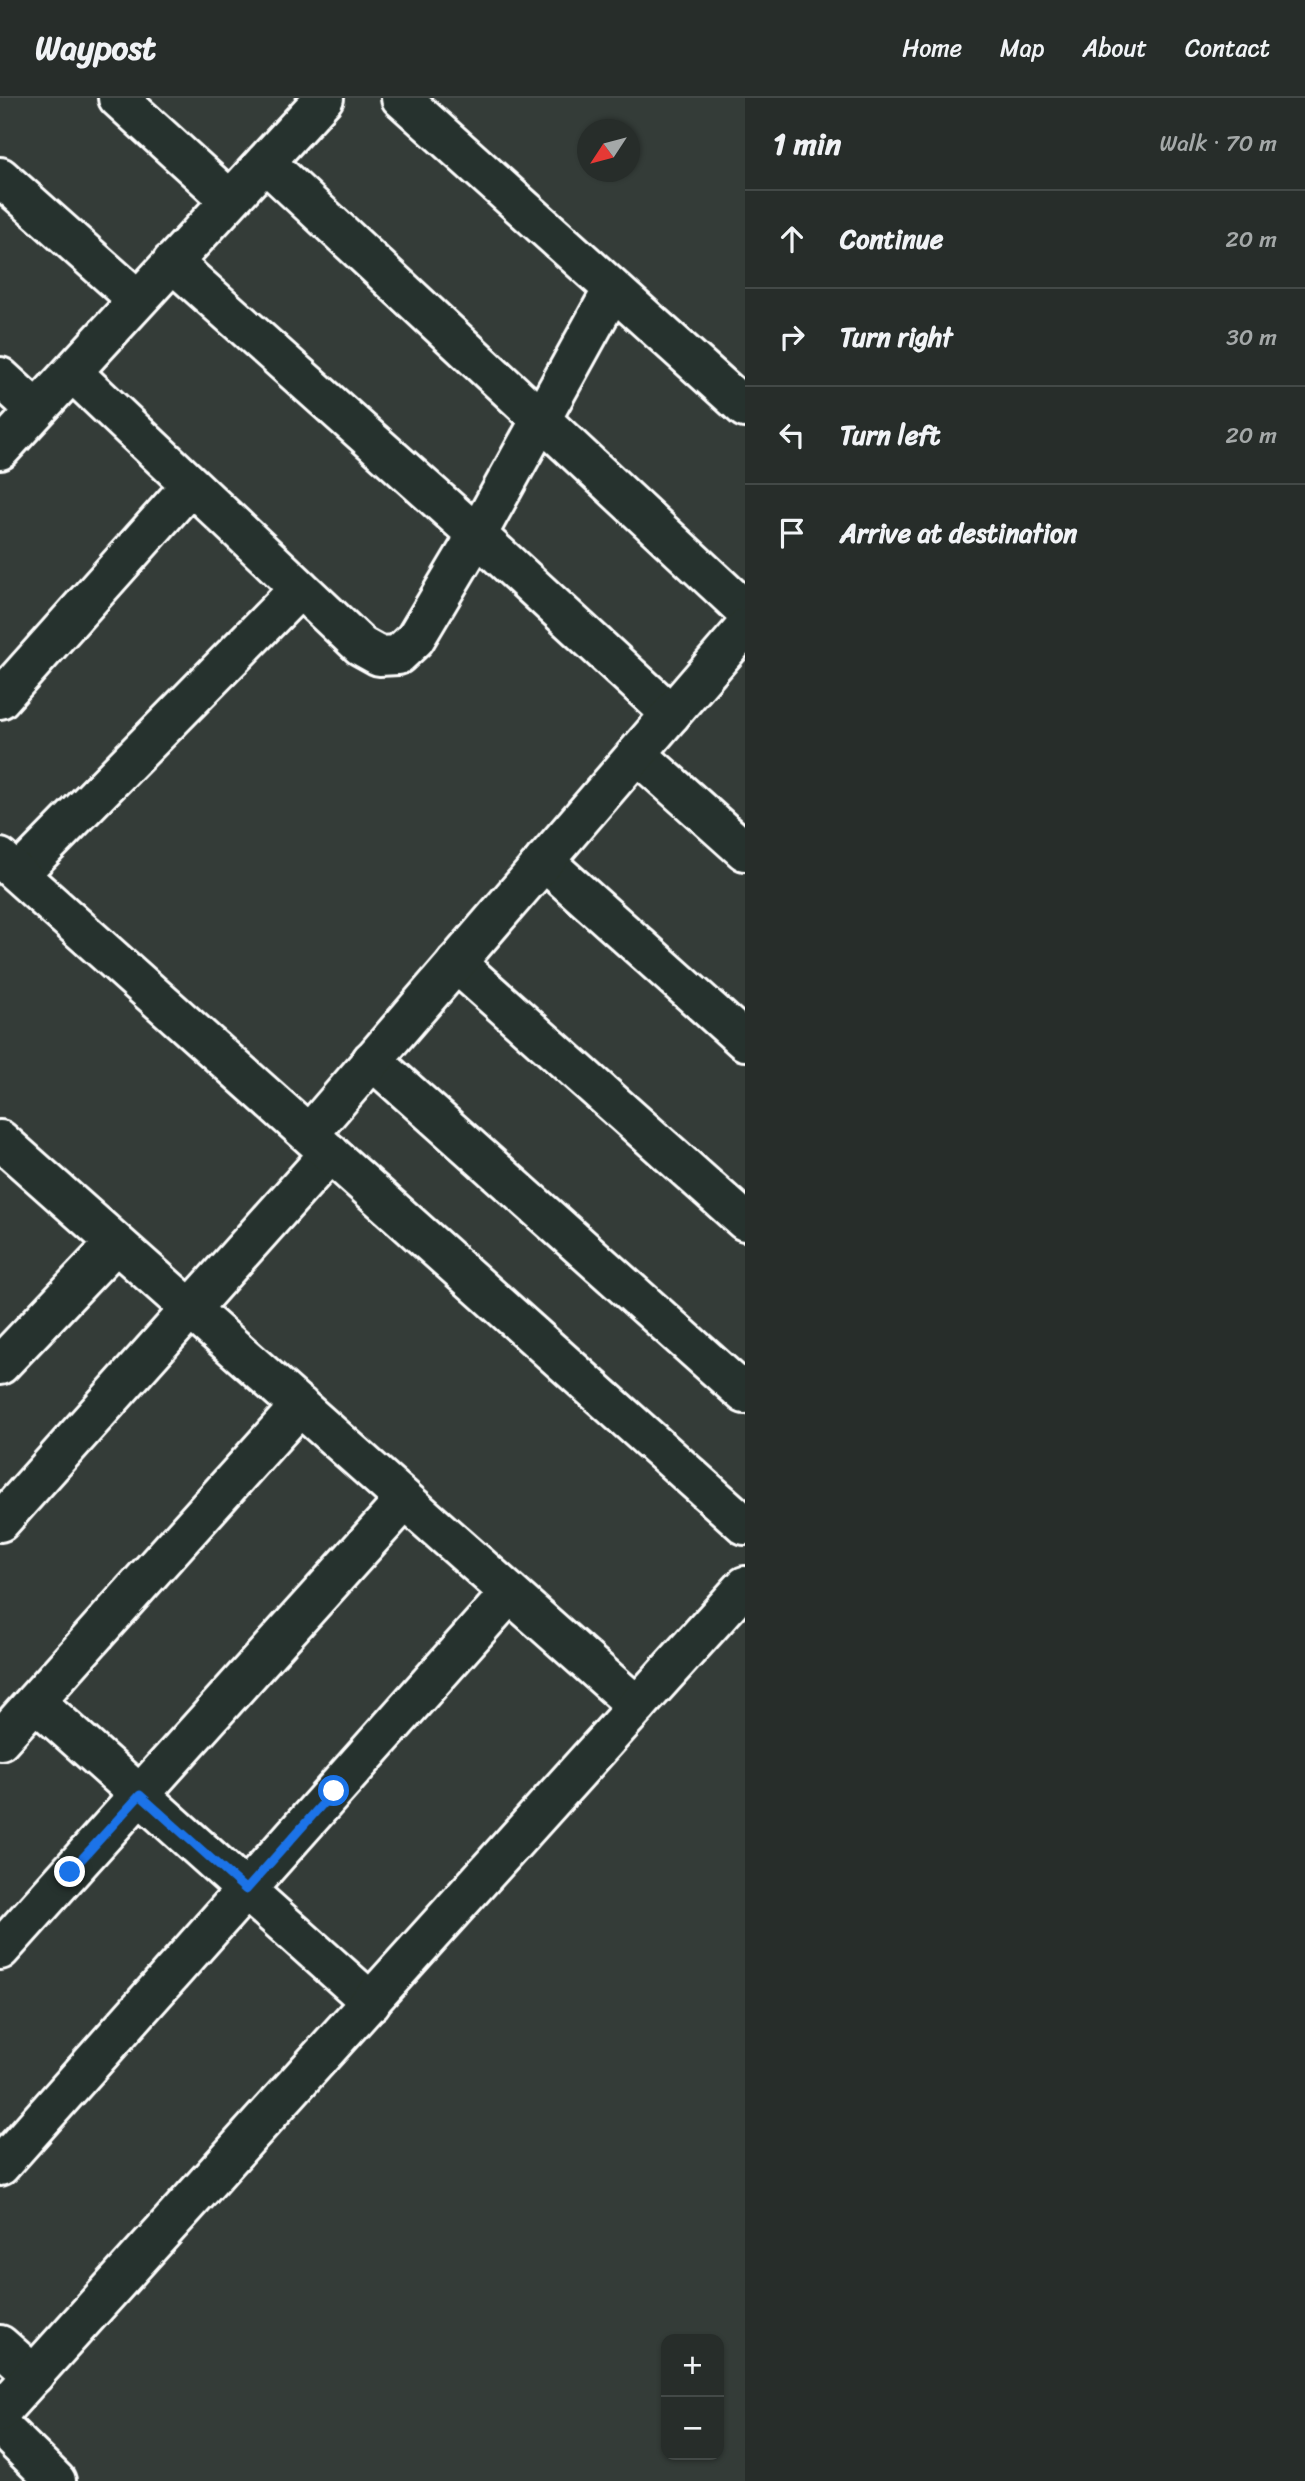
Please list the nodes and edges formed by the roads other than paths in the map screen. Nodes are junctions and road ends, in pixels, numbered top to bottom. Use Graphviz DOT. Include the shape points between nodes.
graph roads {
  1 [pos="118,98"];
  2 [pos="323,98"];
  3 [pos="401,98"];
  4 [pos="265,162"];
  5 [pos="0,177"];
  6 [pos="230,200"];
  7 [pos="172,262"];
  8 [pos="613,289"];
  9 [pos="138,300"];
  10 [pos="72,372"];
  11 [pos="0,377"];
  12 [pos="745,408"];
  13 [pos="36,410"];
  14 [pos="541,419"];
  15 [pos="0,450"];
  16 [pos="191,485"];
  17 [pos="477,535"];
  18 [pos="300,588"];
  19 [pos="745,610"];
  20 [pos="739,648"];
  21 [pos="0,699"];
  22 [pos="671,714"];
  23 [pos="637,754"];
  24 [pos="745,851"];
  25 [pos="544,861"];
  26 [pos="9,866"];
  27 [pos="456,963"];
  28 [pos="745,1041"];
  29 [pos="372,1060"];
  30 [pos="319,1143"];
  31 [pos="4,1153"];
  32 [pos="745,1222"];
  33 [pos="116,1242"];
  34 [pos="190,1309"];
  35 [pos="0,1365"];
  36 [pos="745,1394"];
  37 [pos="300,1406"];
  38 [pos="405,1500"];
  39 [pos="0,1522"];
  40 [pos="745,1525"];
  41 [pos="745,1586"];
  42 [pos="510,1593"];
  43 [pos="35,1701"];
  44 [pos="638,1706"];
  45 [pos="0,1740"];
  46 [pos="140,1795"];
  47 [pos="246,1890"];
  48 [pos="0,1950"];
  49 [pos="371,2002"];
  50 [pos="0,2166"];
  51 [pos="0,2345"];
  52 [pos="34,2375"];
  53 [pos="0,2412"];
  54 [pos="0,2426"];
  55 [pos="56,2481"];
  1 -- 6 [label="street"];
  2 -- 4 [label="street"];
  3 -- 8 [label="street"];
  4 -- 6 [label="street"];
  4 -- 14 [label="street"];
  5 -- 9 [label="street"];
  6 -- 7 [label="street"];
  7 -- 9 [label="street"];
  7 -- 17 [label="street"];
  8 -- 12 [label="street"];
  8 -- 14 [label="street"];
  9 -- 10 [label="street"];
  10 -- 13 [label="street"];
  10 -- 16 [label="street"];
  11 -- 13 [label="street"];
  13 -- 15 [label="street"];
  14 -- 17 [label="street"];
  14 -- 19 [label="street"];
  16 -- 18 [label="street"];
  16 -- 21 [label="street"];
  17 -- 18 [label="street" via="415,639 398,655 379,656 361,646"];
  17 -- 22 [label="street"];
  18 -- 26 [label="street"];
  20 -- 22 [label="street"];
  22 -- 23 [label="street"];
  23 -- 24 [label="street"];
  23 -- 25 [label="street"];
  25 -- 27 [label="street"];
  25 -- 28 [label="street"];
  26 -- 30 [label="street"];
  27 -- 29 [label="street"];
  27 -- 32 [label="street"];
  29 -- 30 [label="street"];
  29 -- 36 [label="street"];
  30 -- 34 [label="street"];
  30 -- 40 [label="street"];
  31 -- 33 [label="street"];
  33 -- 34 [label="street"];
  33 -- 35 [label="street"];
  34 -- 37 [label="street"];
  34 -- 39 [label="street"];
  37 -- 38 [label="street"];
  37 -- 43 [label="street"];
  38 -- 42 [label="street"];
  38 -- 46 [label="street"];
  41 -- 44 [label="street"];
  42 -- 44 [label="street"];
  42 -- 47 [label="street"];
  43 -- 45 [label="street"];
  43 -- 46 [label="street"];
  44 -- 49 [label="street"];
  46 -- 47 [label="street"];
  46 -- 48 [label="street"];
  47 -- 49 [label="street"];
  47 -- 50 [label="street"];
  49 -- 52 [label="street"];
  51 -- 52 [label="street"];
  52 -- 53 [label="street"];
  54 -- 55 [label="street"];
}
